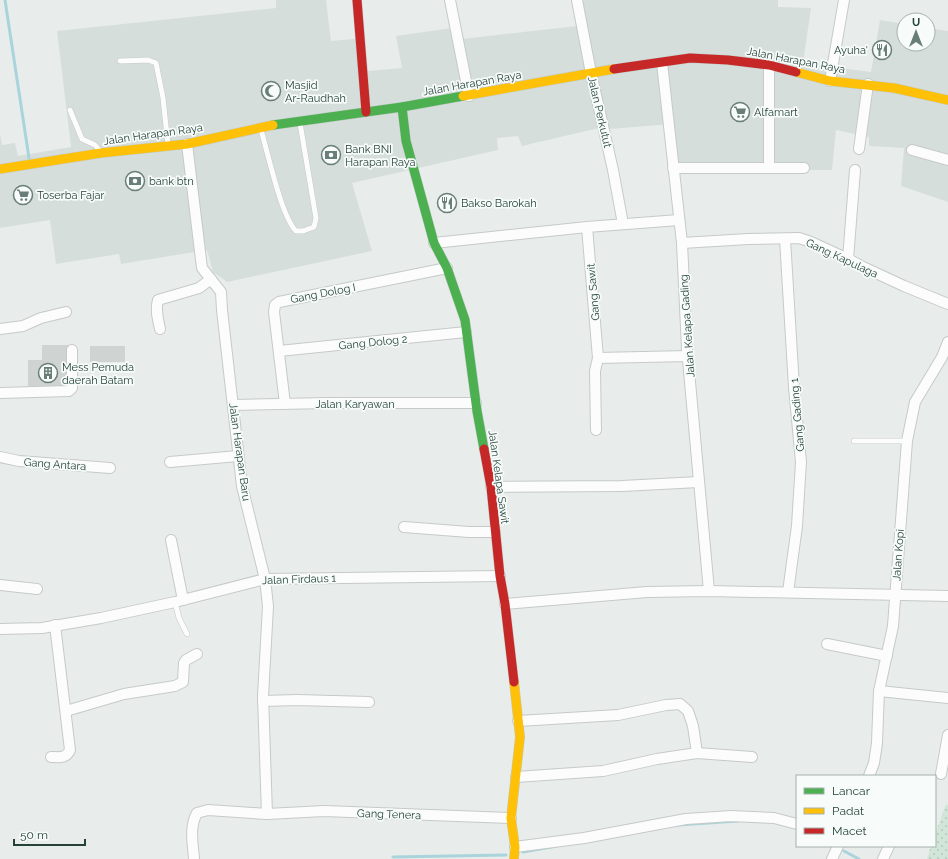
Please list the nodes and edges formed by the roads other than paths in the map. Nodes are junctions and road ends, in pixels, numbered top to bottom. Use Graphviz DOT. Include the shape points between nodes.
graph roads {
  1 [pos="357,0"];
  2 [pos="450,0"];
  3 [pos="577,0"];
  4 [pos="844,0"];
  5 [pos="120,61"];
  6 [pos="662,62"];
  7 [pos="769,65"];
  8 [pos="591,73"];
  9 [pos="830,81"];
  10 [pos="868,84"];
  11 [pos="469,96"];
  12 [pos="948,100"];
  13 [pos="402,107"];
  14 [pos="70,110"];
  15 [pos="366,112"];
  16 [pos="300,121"];
  17 [pos="261,127"];
  18 [pos="187,144"];
  19 [pos="168,146"];
  20 [pos="859,149"];
  21 [pos="912,150"];
  22 [pos="101,154"];
  23 [pos="948,160"];
  24 [pos="673,168"];
  25 [pos="769,168"];
  26 [pos="804,168"];
  27 [pos="0,169"];
  28 [pos="855,170"];
  29 [pos="679,220"];
  30 [pos="623,224"];
  31 [pos="587,226"];
  32 [pos="785,239"];
  33 [pos="434,243"];
  34 [pos="682,243"];
  35 [pos="848,259"];
  36 [pos="447,268"];
  37 [pos="211,278"];
  38 [pos="948,304"];
  39 [pos="66,312"];
  40 [pos="0,329"];
  41 [pos="160,329"];
  42 [pos="466,332"];
  43 [pos="948,342"];
  44 [pos="72,350"];
  45 [pos="279,351"];
  46 [pos="688,356"];
  47 [pos="598,358"];
  48 [pos="0,393"];
  49 [pos="476,403"];
  50 [pos="286,404"];
  51 [pos="234,405"];
  52 [pos="596,430"];
  53 [pos="854,441"];
  54 [pos="907,441"];
  55 [pos="238,456"];
  56 [pos="0,457"];
  57 [pos="170,462"];
  58 [pos="110,468"];
  59 [pos="699,482"];
  60 [pos="491,488"];
  61 [pos="404,527"];
  62 [pos="496,532"];
  63 [pos="171,540"];
  64 [pos="500,576"];
  65 [pos="265,579"];
  66 [pos="0,585"];
  67 [pos="36,589"];
  68 [pos="709,590"];
  69 [pos="788,592"];
  70 [pos="894,595"];
  71 [pos="948,596"];
  72 [pos="179,601"];
  73 [pos="506,604"];
  74 [pos="55,625"];
  75 [pos="0,629"];
  76 [pos="187,634"];
  77 [pos="827,644"];
  78 [pos="197,654"];
  79 [pos="887,656"];
  80 [pos="879,691"];
  81 [pos="948,698"];
  82 [pos="264,701"];
  83 [pos="369,702"];
  84 [pos="66,711"];
  85 [pos="518,721"];
  86 [pos="948,735"];
  87 [pos="697,753"];
  88 [pos="51,757"];
  89 [pos="752,757"];
  90 [pos="941,774"];
  91 [pos="869,775"];
  92 [pos="516,777"];
  93 [pos="267,814"];
  94 [pos="511,818"];
  95 [pos="796,824"];
  96 [pos="515,847"];
  97 [pos="838,847"];
  98 [pos="889,847"];
  99 [pos="194,859"];
  100 [pos="514,859"];
  101 [pos="832,859"];
  102 [pos="883,859"];
  1 -- 15 [label="main road"];
  2 -- 11 [label="street"];
  3 -- 8 [label="street, Jalan Perkutut"];
  4 -- 9 [label="street"];
  5 -- 19 [label="lane" via="148,60 156,63"];
  6 -- 7 [label="main road, Jalan Harapan Raya" via="690,58"];
  6 -- 8 [label="main road, Jalan Harapan Raya"];
  6 -- 24 [label="street, Jalan Kelapa Gading"];
  7 -- 9 [label="main road, Jalan Harapan Raya"];
  7 -- 25 [label="street"];
  8 -- 11 [label="main road, Jalan Harapan Raya"];
  8 -- 30 [label="street, Jalan Perkutut"];
  9 -- 10 [label="main road, Jalan Harapan Raya"];
  10 -- 12 [label="main road, Jalan Harapan Raya"];
  10 -- 20 [label="street"];
  11 -- 13 [label="main road, Jalan Harapan Raya"];
  13 -- 15 [label="main road, Jalan Harapan Raya"];
  13 -- 33 [label="main road, Jalan Kelapa Sawit" via="406,141"];
  14 -- 22 [label="lane" via="82,139 95,145"];
  15 -- 16 [label="main road, Jalan Harapan Raya"];
  16 -- 17 [label="main road, Jalan Harapan Raya"];
  16 -- 17 [label="lane" via="316,218 314,226 303,231 296,231 291,226"];
  17 -- 18 [label="main road, Jalan Harapan Raya"];
  18 -- 19 [label="main road, Jalan Harapan Raya"];
  18 -- 37 [label="street, Jalan Harapan Baru" via="202,268"];
  19 -- 22 [label="main road, Jalan Harapan Raya"];
  21 -- 23 [label="street"];
  22 -- 27 [label="main road, Jalan Harapan Raya"];
  24 -- 25 [label="street"];
  24 -- 29 [label="street, Jalan Kelapa Gading"];
  25 -- 26 [label="street"];
  28 -- 35 [label="street"];
  29 -- 30 [label="street"];
  29 -- 34 [label="street, Jalan Kelapa Gading"];
  30 -- 31 [label="street"];
  31 -- 33 [label="street"];
  31 -- 47 [label="street, Gang Sawit"];
  32 -- 34 [label="street, Gang Kapulaga"];
  32 -- 35 [label="street, Gang Kapulaga" via="799,238"];
  32 -- 69 [label="street, Gang Gading 1" via="801,462 797,526"];
  33 -- 36 [label="main road, Jalan Kelapa Sawit"];
  34 -- 46 [label="street, Jalan Kelapa Gading"];
  35 -- 38 [label="street, Gang Kapulaga"];
  36 -- 42 [label="main road, Jalan Kelapa Sawit" via="465,320"];
  36 -- 45 [label="street, Gang Dolog I" via="279,302 275,305 274,312"];
  37 -- 41 [label="street" via="199,288 158,300 156,306"];
  37 -- 51 [label="street, Jalan Harapan Baru" via="221,292"];
  39 -- 40 [label="street" via="41,318 23,326"];
  42 -- 45 [label="street, Gang Dolog 2"];
  42 -- 49 [label="main road, Jalan Kelapa Sawit"];
  43 -- 54 [label="street, Jalan Kopi" via="915,402"];
  44 -- 48 [label="street" via="72,388 69,391"];
  45 -- 50 [label="street, Gang Dolog I"];
  46 -- 47 [label="street"];
  46 -- 59 [label="street, Jalan Kelapa Gading"];
  47 -- 52 [label="street, Gang Sawit" via="595,371"];
  49 -- 50 [label="street, Jalan Karyawan"];
  49 -- 60 [label="main road, Jalan Kelapa Sawit"];
  50 -- 51 [label="street, Jalan Karyawan"];
  51 -- 55 [label="street, Jalan Harapan Baru"];
  53 -- 54 [label="lane"];
  54 -- 70 [label="street, Jalan Kopi"];
  55 -- 57 [label="street"];
  55 -- 65 [label="street, Jalan Harapan Baru" via="242,486"];
  56 -- 58 [label="street, Gang Antara" via="19,461"];
  59 -- 60 [label="street"];
  59 -- 68 [label="street, Jalan Kelapa Gading"];
  60 -- 62 [label="main road, Jalan Kelapa Sawit"];
  61 -- 62 [label="street"];
  62 -- 64 [label="main road, Jalan Kelapa Sawit"];
  63 -- 72 [label="street"];
  64 -- 65 [label="street, Jalan Firdaus 1"];
  64 -- 73 [label="main road, Jalan Kelapa Sawit"];
  65 -- 72 [label="street, Jalan Firdaus 1"];
  65 -- 82 [label="street, Jalan Harapan Baru" via="268,606"];
  66 -- 67 [label="street"];
  68 -- 69 [label="street"];
  68 -- 73 [label="street" via="648,592"];
  69 -- 70 [label="street"];
  70 -- 71 [label="street"];
  70 -- 79 [label="street, Jalan Kopi" via="893,626"];
  72 -- 74 [label="street, Jalan Firdaus 1"];
  72 -- 76 [label="lane" via="180,618"];
  73 -- 85 [label="main road, Jalan Kelapa Sawit"];
  74 -- 75 [label="street, Jalan Firdaus 1" via="42,628"];
  74 -- 84 [label="street"];
  77 -- 79 [label="street"];
  78 -- 84 [label="street" via="186,660 183,682 175,686 124,694"];
  79 -- 80 [label="street, Jalan Kopi"];
  80 -- 81 [label="street"];
  80 -- 91 [label="street, Jalan Kopi" via="877,743"];
  82 -- 83 [label="street"];
  82 -- 93 [label="street, Jalan Harapan Baru"];
  84 -- 88 [label="street" via="70,750 68,755 63,757"];
  85 -- 87 [label="street" via="618,715 680,704 688,711"];
  85 -- 92 [label="main road, Jalan Kelapa Sawit" via="520,737"];
  86 -- 90 [label="street"];
  87 -- 89 [label="street"];
  87 -- 92 [label="street" via="603,771"];
  92 -- 94 [label="main road, Jalan Kelapa Sawit"];
  93 -- 94 [label="street, Gang Tenera" via="324,811"];
  93 -- 99 [label="street, Gang Tenera" via="208,810 197,813 193,820 192,832"];
  94 -- 96 [label="main road, Jalan Kelapa Sawit"];
  95 -- 96 [label="street" via="774,818 731,816 686,819 584,838"];
  96 -- 100 [label="main road, Jalan Kelapa Sawit"];
  97 -- 101 [label="street"];
  98 -- 102 [label="street"];
}
